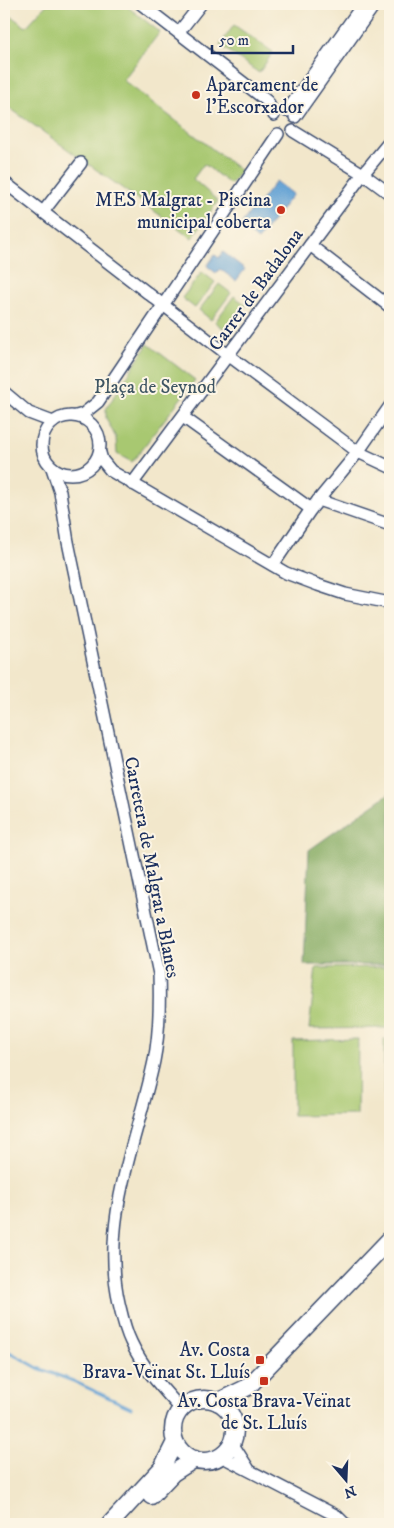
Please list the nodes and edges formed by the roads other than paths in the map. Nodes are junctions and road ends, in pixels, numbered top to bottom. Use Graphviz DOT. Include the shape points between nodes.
graph roads {
  1 [pos="141,4"];
  2 [pos="201,4"];
  3 [pos="363,4"];
  4 [pos="375,4"];
  5 [pos="384,4"];
  6 [pos="390,8"];
  7 [pos="179,32"];
  8 [pos="291,114"];
  9 [pos="274,115"];
  10 [pos="293,131"];
  11 [pos="278,134"];
  12 [pos="390,141"];
  13 [pos="81,163"];
  14 [pos="363,174"];
  15 [pos="4,182"];
  16 [pos="390,194"];
  17 [pos="43,212"];
  18 [pos="310,245"];
  19 [pos="163,304"];
  20 [pos="390,307"];
  21 [pos="228,355"];
  22 [pos="4,392"];
  23 [pos="98,402"];
  24 [pos="390,406"];
  25 [pos="29,413"];
  26 [pos="76,416"];
  27 [pos="182,417"];
  28 [pos="53,422"];
  29 [pos="94,426"];
  30 [pos="43,436"];
  31 [pos="100,452"];
  32 [pos="358,452"];
  33 [pos="390,467"];
  34 [pos="52,468"];
  35 [pos="88,469"];
  36 [pos="111,471"];
  37 [pos="75,474"];
  38 [pos="132,484"];
  39 [pos="60,492"];
  40 [pos="314,505"];
  41 [pos="390,525"];
  42 [pos="273,565"];
  43 [pos="390,602"];
  44 [pos="390,1239"];
  45 [pos="248,1387"];
  46 [pos="217,1402"];
  47 [pos="181,1409"];
  48 [pos="234,1420"];
  49 [pos="175,1442"];
  50 [pos="227,1450"];
  51 [pos="194,1459"];
  52 [pos="121,1520"];
  53 [pos="110,1524"];
  54 [pos="345,1524"];
  1 -- 7 [label="street"];
  2 -- 7 [label="street"];
  3 -- 8 [label="street"];
  4 -- 8 [label="street"];
  5 -- 6 [label="street"];
  7 -- 9 [label="street" via="266,102"];
  8 -- 9 [label="street" via="280,111"];
  8 -- 10 [label="street" via="296,124"];
  9 -- 11 [label="street" via="271,126"];
  10 -- 11 [label="street" via="286,135"];
  10 -- 14 [label="street"];
  11 -- 19 [label="street"];
  12 -- 14 [label="street, Carrer de Badalona"];
  13 -- 17 [label="street"];
  14 -- 16 [label="street"];
  14 -- 18 [label="street, Carrer de Badalona"];
  15 -- 17 [label="street"];
  17 -- 19 [label="street"];
  18 -- 20 [label="street"];
  18 -- 21 [label="street, Carrer de Badalona"];
  19 -- 21 [label="street"];
  19 -- 23 [label="street"];
  21 -- 27 [label="street, Carrer de Badalona"];
  21 -- 32 [label="street"];
  22 -- 25 [label="street"];
  23 -- 26 [label="street"];
  23 -- 29 [label="street"];
  24 -- 32 [label="street"];
  25 -- 28 [label="street"];
  25 -- 30 [label="street"];
  26 -- 28 [label="street" via="62,417"];
  26 -- 29 [label="street"];
  27 -- 38 [label="street, Carrer de Badalona"];
  27 -- 40 [label="street"];
  28 -- 30 [label="street"];
  29 -- 31 [label="street" via="100,439"];
  30 -- 34 [label="street" via="43,454"];
  31 -- 35 [label="street"];
  31 -- 36 [label="street"];
  32 -- 33 [label="street"];
  32 -- 40 [label="street"];
  34 -- 37 [label="street" via="65,474"];
  34 -- 39 [label="street, Carretera de Malgrat a Blanes"];
  35 -- 36 [label="street"];
  35 -- 37 [label="street"];
  36 -- 38 [label="street"];
  37 -- 39 [label="street"];
  38 -- 42 [label="street"];
  39 -- 47 [label="street, Carretera de Malgrat a Blanes" via="159,974 160,1011 154,1061 115,1217 113,1266 116,1292 131,1344 147,1371"];
  40 -- 41 [label="street"];
  40 -- 42 [label="street"];
  42 -- 43 [label="street" via="346,594"];
  44 -- 45 [label="street"];
  45 -- 46 [label="street"];
  45 -- 48 [label="street"];
  46 -- 47 [label="street" via="197,1399"];
  46 -- 48 [label="street" via="228,1409"];
  47 -- 49 [label="street" via="175,1419"];
  48 -- 50 [label="street" via="235,1432"];
  49 -- 51 [label="street" via="183,1453"];
  49 -- 52 [label="street" via="162,1468"];
  50 -- 51 [label="street" via="208,1460"];
  50 -- 54 [label="street" via="249,1469 337,1516"];
  51 -- 52 [label="street" via="173,1473"];
  52 -- 53 [label="street"];
}
